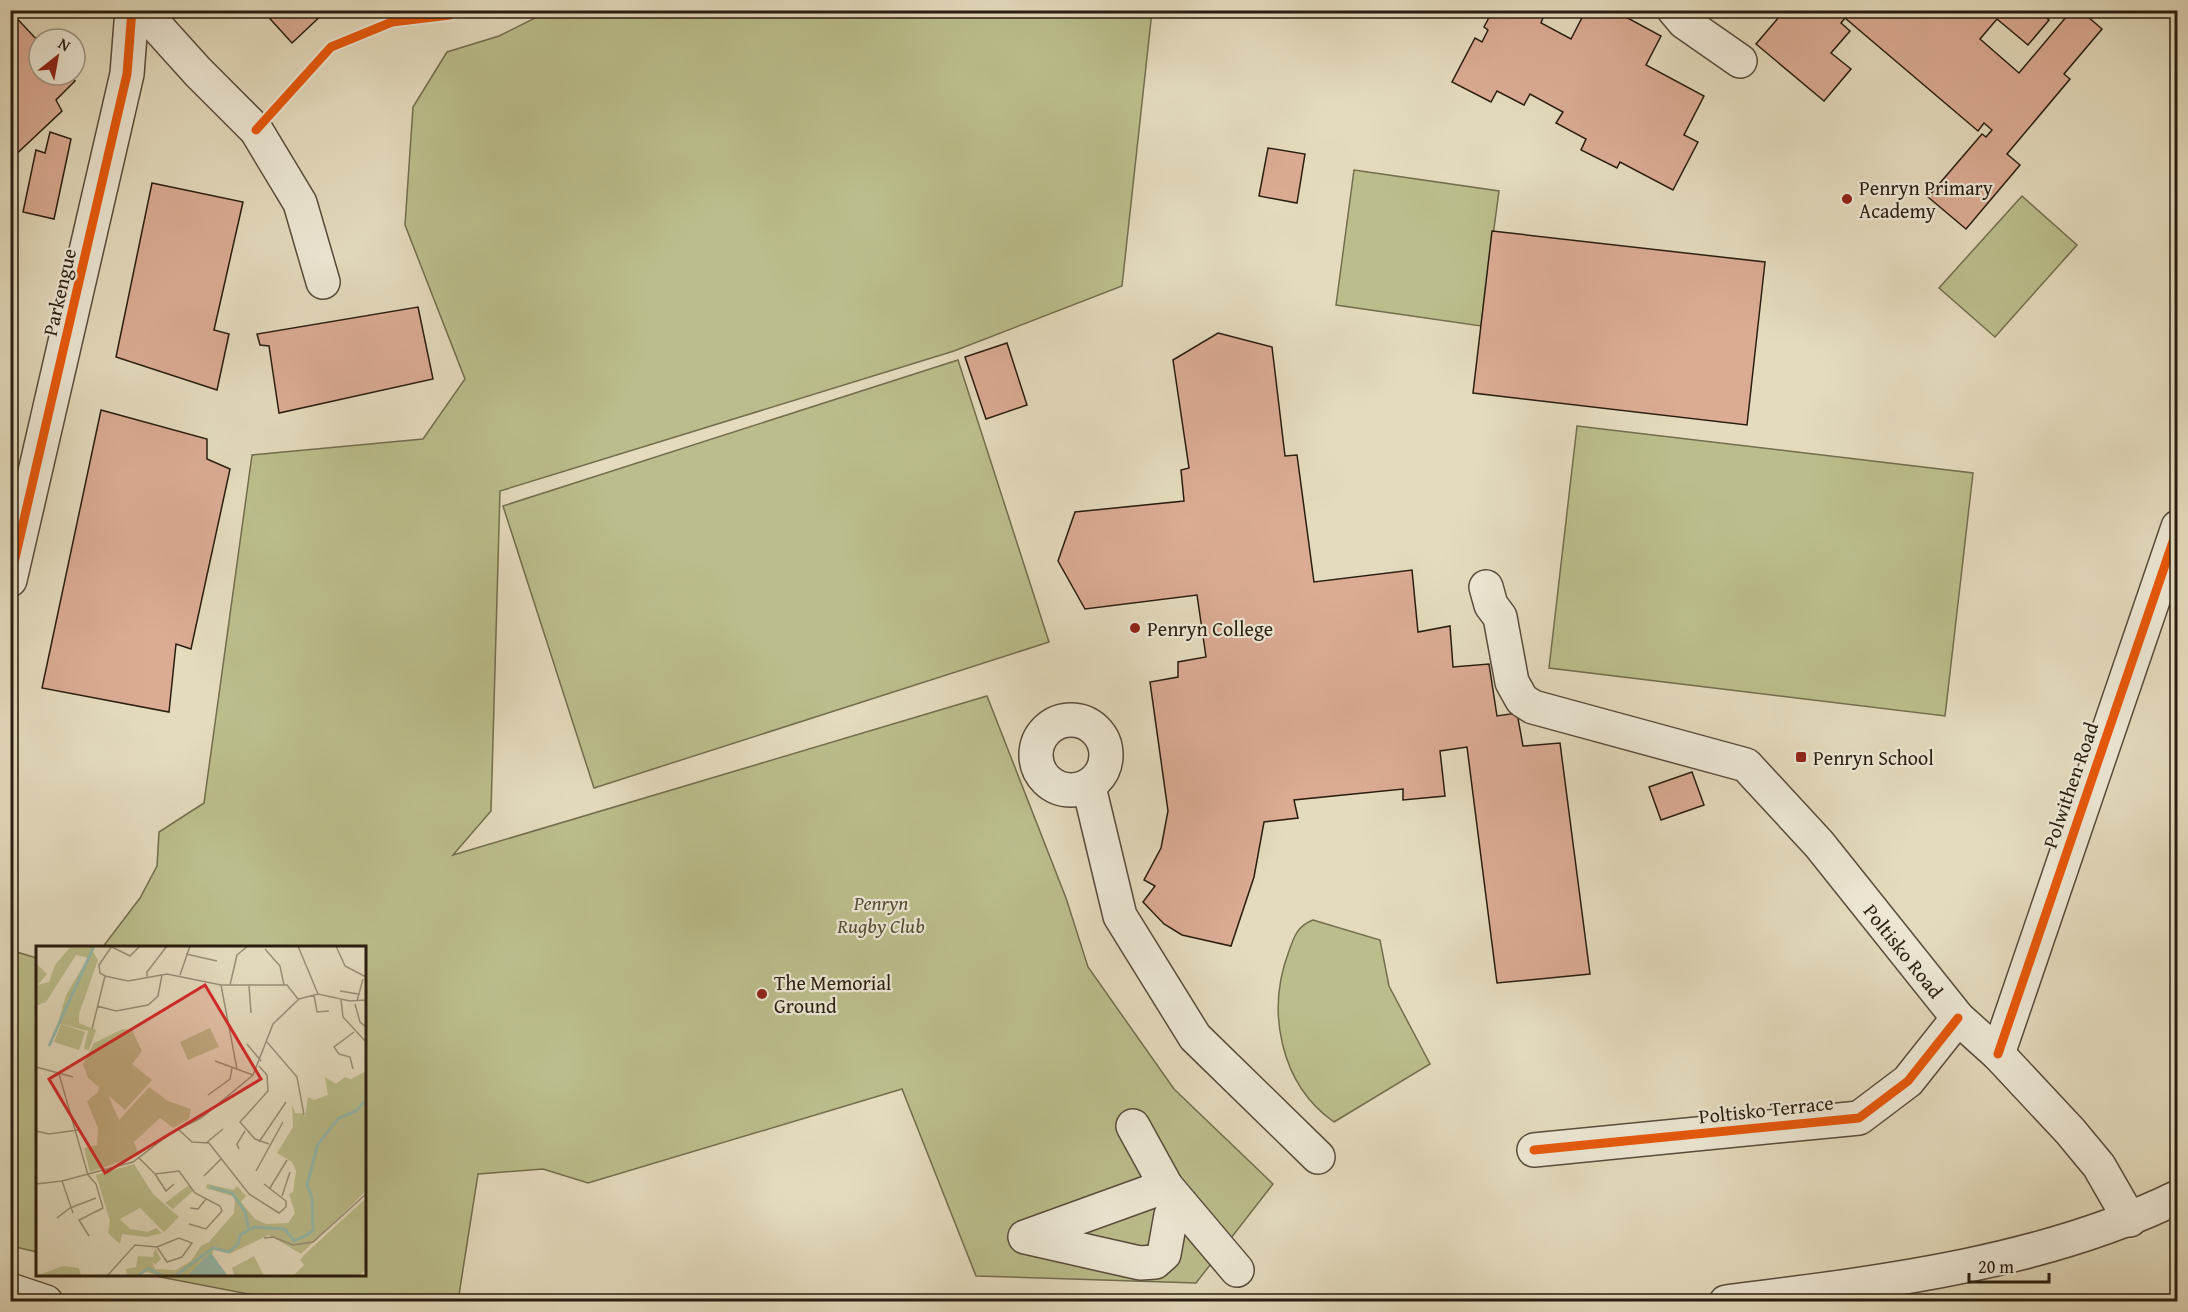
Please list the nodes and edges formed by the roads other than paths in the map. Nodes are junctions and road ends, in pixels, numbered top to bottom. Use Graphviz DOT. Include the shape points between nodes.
graph roads {
  1 [pos="132,10"];
  2 [pos="142,10"];
  3 [pos="1674,10"];
  4 [pos="1740,62"];
  5 [pos="323,282"];
  6 [pos="2178,527"];
  7 [pos="10,580"];
  8 [pos="1486,587"];
  9 [pos="1089,787"];
  10 [pos="1958,1018"];
  11 [pos="1998,1054"];
  12 [pos="1133,1126"];
  13 [pos="1534,1150"];
  14 [pos="1318,1157"];
  15 [pos="2178,1197"];
  16 [pos="2130,1220"];
  17 [pos="1237,1270"];
  18 [pos="10,1290"];
  19 [pos="46,1302"];
  20 [pos="1726,1302"];
  1 -- 7 [label="street, Parkengue" via="127,74"];
  2 -- 5 [label="street" via="256,130 300,203"];
  3 -- 4 [label="street" via="1684,22"];
  6 -- 11 [label="street, Polwithen Road"];
  8 -- 10 [label="street, Poltisko Road" via="1491,605 1500,617 1512,682 1522,700 1533,707 1677,749 1746,765 1819,844"];
  9 -- 14 [label="street" via="1120,916 1195,1037"];
  10 -- 11 [label="street, Poltisko Road"];
  10 -- 13 [label="street, Poltisko Terrace" via="1908,1082 1859,1118"];
  11 -- 16 [label="street, Poltisko Road" via="2099,1167"];
  12 -- 17 [label="street" via="1174,1195"];
  15 -- 16 [label="street"];
  16 -- 20 [label="street" via="2038,1250"];
  18 -- 19 [label="street"];
}
